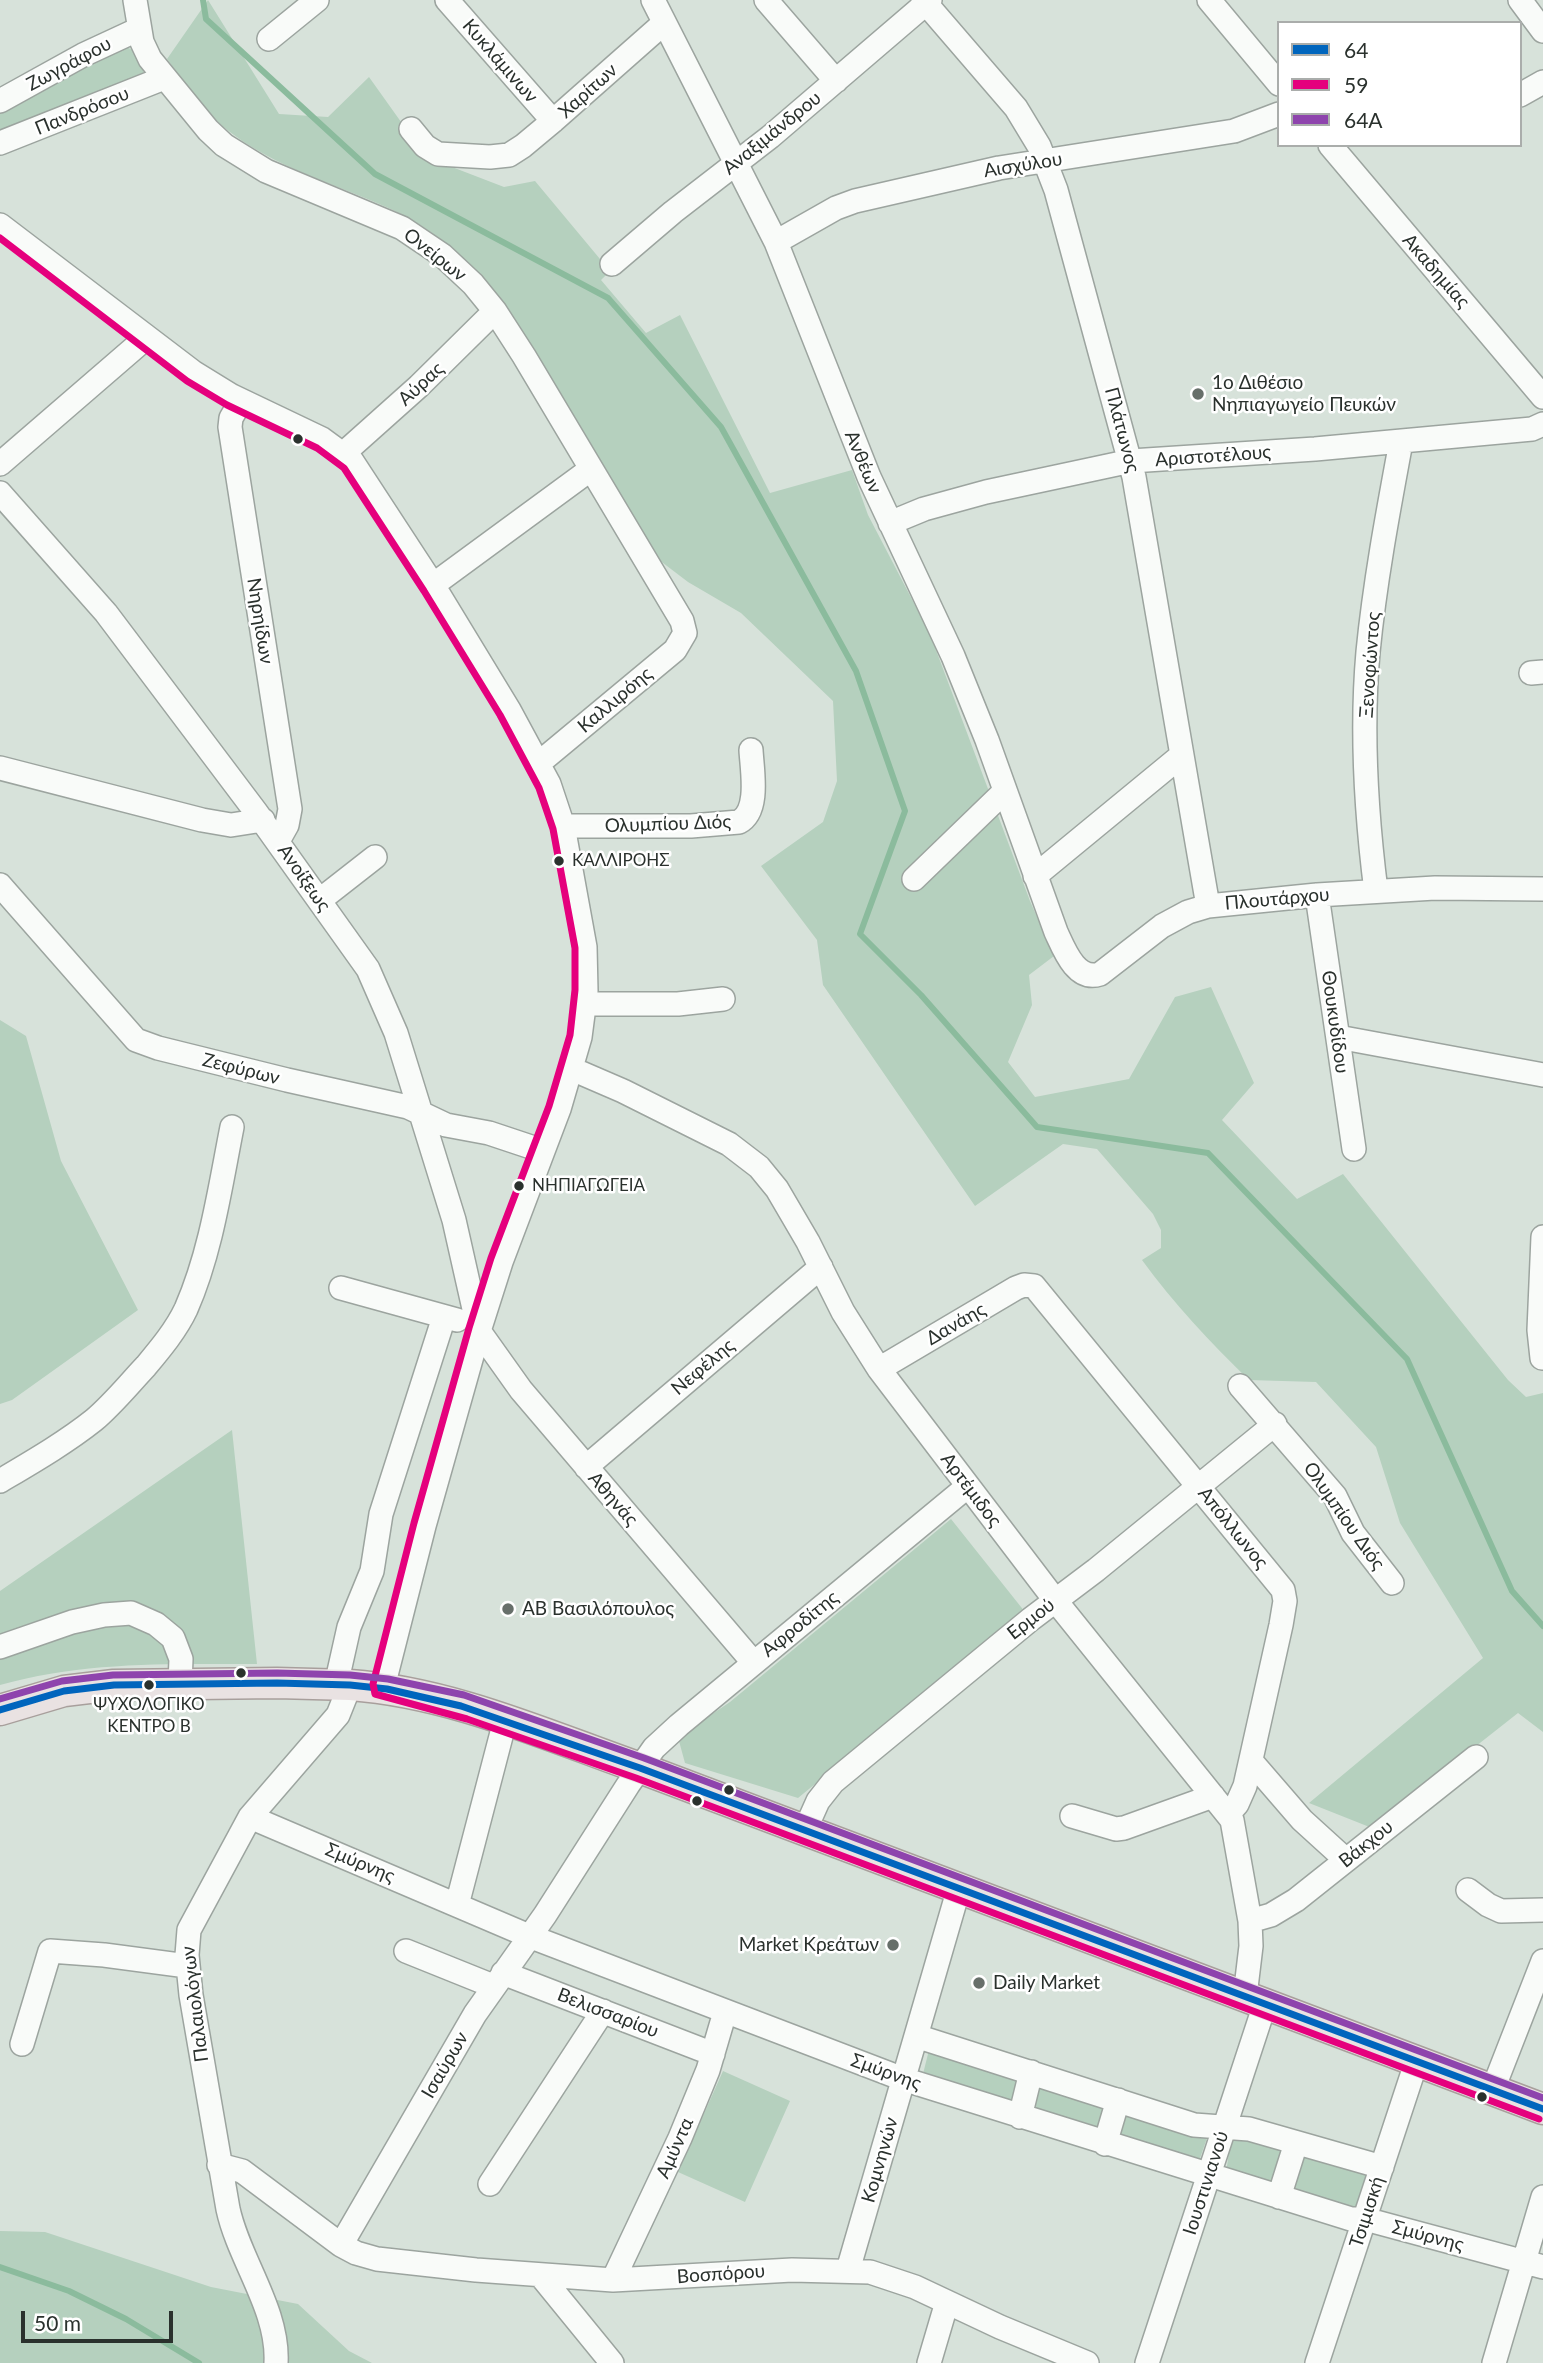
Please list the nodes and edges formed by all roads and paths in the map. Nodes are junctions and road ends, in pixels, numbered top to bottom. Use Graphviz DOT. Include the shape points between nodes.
graph roads {
  1 [pos="135,0"];
  2 [pos="317,0"];
  3 [pos="447,0"];
  4 [pos="653,0"];
  5 [pos="766,0"];
  6 [pos="1209,0"];
  7 [pos="1520,0"];
  8 [pos="927,1"];
  9 [pos="664,23"];
  10 [pos="139,29"];
  11 [pos="1543,31"];
  12 [pos="269,39"];
  13 [pos="164,78"];
  14 [pos="836,81"];
  15 [pos="1277,82"];
  16 [pos="1543,82"];
  17 [pos="1522,94"];
  18 [pos="0,101"];
  19 [pos="1277,115"];
  20 [pos="554,121"];
  21 [pos="411,129"];
  22 [pos="0,143"];
  23 [pos="1332,147"];
  24 [pos="1045,161"];
  25 [pos="737,162"];
  26 [pos="0,225"];
  27 [pos="776,242"];
  28 [pos="612,264"];
  29 [pos="495,311"];
  30 [pos="147,337"];
  31 [pos="1543,397"];
  32 [pos="241,401"];
  33 [pos="1543,424"];
  34 [pos="1401,442"];
  35 [pos="344,453"];
  36 [pos="1131,461"];
  37 [pos="0,464"];
  38 [pos="591,469"];
  39 [pos="0,493"];
  40 [pos="890,523"];
  41 [pos="433,585"];
  42 [pos="685,633"];
  43 [pos="751,750"];
  44 [pos="1182,755"];
  45 [pos="539,763"];
  46 [pos="0,768"];
  47 [pos="1006,791"];
  48 [pos="263,820"];
  49 [pos="563,826"];
  50 [pos="278,841"];
  51 [pos="375,857"];
  52 [pos="1035,876"];
  53 [pos="914,879"];
  54 [pos="0,886"];
  55 [pos="1543,889"];
  56 [pos="1376,891"];
  57 [pos="1317,895"];
  58 [pos="320,900"];
  59 [pos="1208,906"];
  60 [pos="1056,932"];
  61 [pos="723,999"];
  62 [pos="585,1004"];
  63 [pos="1338,1037"];
  64 [pos="572,1069"];
  65 [pos="1543,1075"];
  66 [pos="418,1111"];
  67 [pos="232,1127"];
  68 [pos="1354,1149"];
  69 [pos="543,1151"];
  70 [pos="1543,1237"];
  71 [pos="821,1267"];
  72 [pos="1034,1286"];
  73 [pos="341,1288"];
  74 [pos="444,1317"];
  75 [pos="479,1331"];
  76 [pos="1542,1358"];
  77 [pos="879,1369"];
  78 [pos="1240,1386"];
  79 [pos="1275,1424"];
  80 [pos="586,1466"];
  81 [pos="0,1481"];
  82 [pos="968,1486"];
  83 [pos="1199,1486"];
  84 [pos="1392,1583"];
  85 [pos="1055,1600"];
  86 [pos="0,1647"];
  87 [pos="753,1662"];
  88 [pos="180,1683"];
  89 [pos="343,1685"];
  90 [pos="383,1687"];
  91 [pos="0,1710"];
  92 [pos="505,1721"];
  93 [pos="1476,1757"];
  94 [pos="1251,1761"];
  95 [pos="640,1768"];
  96 [pos="1213,1796"];
  97 [pos="1227,1814"];
  98 [pos="1072,1816"];
  99 [pos="250,1817"];
  100 [pos="805,1830"];
  101 [pos="1346,1860"];
  102 [pos="959,1888"];
  103 [pos="1468,1890"];
  104 [pos="457,1905"];
  105 [pos="1543,1910"];
  106 [pos="1250,1921"];
  107 [pos="529,1936"];
  108 [pos="406,1951"];
  109 [pos="1543,1961"];
  110 [pos="187,1966"];
  111 [pos="498,1980"];
  112 [pos="1255,2000"];
  113 [pos="603,2011"];
  114 [pos="725,2012"];
  115 [pos="916,2036"];
  116 [pos="22,2043"];
  117 [pos="713,2054"];
  118 [pos="1418,2060"];
  119 [pos="1031,2073"];
  120 [pos="903,2079"];
  121 [pos="1493,2089"];
  122 [pos="1118,2100"];
  123 [pos="1543,2109"];
  124 [pos="1020,2117"];
  125 [pos="1224,2126"];
  126 [pos="1296,2143"];
  127 [pos="1105,2144"];
  128 [pos="219,2165"];
  129 [pos="1382,2168"];
  130 [pos="1208,2175"];
  131 [pos="490,2184"];
  132 [pos="1279,2197"];
  133 [pos="1543,2197"];
  134 [pos="1364,2219"];
  135 [pos="341,2245"];
  136 [pos="1534,2265"];
  137 [pos="848,2270"];
  138 [pos="541,2276"];
  139 [pos="613,2280"];
  140 [pos="947,2302"];
  141 [pos="276,2363"];
  142 [pos="612,2363"];
  143 [pos="929,2363"];
  144 [pos="1087,2363"];
  145 [pos="1147,2363"];
  146 [pos="1317,2363"];
  147 [pos="1494,2363"];
  1 -- 10 [label="street, Ονείρων"];
  2 -- 12 [label="street"];
  3 -- 20 [label="street, Κυκλάμινων"];
  4 -- 9 [label="street, Ανθέων"];
  5 -- 14 [label="street"];
  6 -- 15 [label="street"];
  7 -- 11 [label="street"];
  8 -- 14 [label="street, Αναξιμάνδρου"];
  8 -- 24 [label="street, Πλάτωνος" via="1016,108"];
  9 -- 20 [label="street, Χαρίτων"];
  9 -- 25 [label="street, Ανθέων"];
  10 -- 13 [label="street, Ονείρων" via="150,59"];
  10 -- 18 [label="street, Ζωγράφου"];
  13 -- 22 [label="street, Πανδρόσου"];
  13 -- 29 [label="street, Ονείρων" via="224,145 266,171 402,228 459,270"];
  14 -- 25 [label="street, Αναξιμάνδρου"];
  16 -- 17 [label="street"];
  19 -- 24 [label="street, Αισχύλου" via="1234,131"];
  20 -- 21 [label="street, Χαρίτων" via="509,155 490,157 438,154"];
  23 -- 31 [label="street, Ακαδημίας"];
  24 -- 27 [label="street, Αισχύλου" via="855,201"];
  24 -- 36 [label="street, Πλάτωνος"];
  25 -- 27 [label="street, Ανθέων"];
  25 -- 28 [label="street, Αναξιμάνδρου"];
  26 -- 30 [label="street"];
  27 -- 40 [label="street, Ανθέων"];
  29 -- 35 [label="street, Αύρας"];
  29 -- 38 [label="street, Ονείρων"];
  30 -- 32 [label="street"];
  30 -- 37 [label="street"];
  32 -- 35 [label="street"];
  32 -- 50 [label="street, Νηρηίδων" via="230,427 290,809"];
  33 -- 34 [label="street, Αριστοτέλους" via="1532,429"];
  34 -- 36 [label="street, Αριστοτέλους"];
  34 -- 56 [label="street, Ξενοφώντος" via="1373,610 1366,690 1367,806"];
  35 -- 41 [label="street"];
  36 -- 40 [label="street, Αριστοτέλους" via="986,492"];
  36 -- 44 [label="street, Πλάτωνος"];
  38 -- 41 [label="street"];
  38 -- 42 [label="street, Ονείρων"];
  39 -- 48 [label="street, Ανοίξεως" via="106,613"];
  40 -- 47 [label="street, Ανθέων" via="953,656"];
  41 -- 45 [label="street"];
  42 -- 45 [label="street, Καλλιρόης" via="669,655"];
  43 -- 49 [label="street, Ολυμπίου Διός" via="751,808 743,820 701,825"];
  44 -- 52 [label="street"];
  44 -- 59 [label="street, Πλάτωνος"];
  45 -- 49 [label="street"];
  46 -- 48 [label="street" via="202,820 231,825"];
  47 -- 52 [label="street, Ανθέων"];
  47 -- 53 [label="street"];
  48 -- 50 [label="street, Ανοίξεως"];
  49 -- 62 [label="street" via="585,947"];
  50 -- 58 [label="street, Ανοίξεως"];
  51 -- 58 [label="street"];
  52 -- 60 [label="street, Ανθέων"];
  54 -- 66 [label="street, Ζεφύρων" via="136,1040"];
  55 -- 56 [label="street, Πλουτάρχου"];
  56 -- 57 [label="street, Πλουτάρχου"];
  57 -- 59 [label="street, Πλουτάρχου"];
  57 -- 63 [label="street, Θουκυδίδου"];
  58 -- 66 [label="street, Ανοίξεως" via="368,969 396,1033"];
  59 -- 60 [label="street, Πλουτάρχου" via="1169,922 1094,976 1074,966"];
  61 -- 62 [label="street"];
  62 -- 64 [label="street"];
  63 -- 65 [label="street"];
  63 -- 68 [label="street, Θουκυδίδου"];
  64 -- 69 [label="street"];
  64 -- 71 [label="street, Αρτέμιδος" via="743,1153 777,1189"];
  66 -- 69 [label="street, Ζεφύρων" via="446,1125"];
  66 -- 75 [label="street, Ανοίξεως" via="454,1220"];
  67 -- 81 [label="street" via="210,1231 178,1324 132,1382 95,1419"];
  69 -- 75 [label="street"];
  70 -- 76 [label="street"];
  71 -- 77 [label="street, Αρτέμιδος"];
  71 -- 80 [label="street, Νεφέλης"];
  72 -- 77 [label="street, Δανάης" via="1016,1288"];
  72 -- 83 [label="street, Απόλλωνος"];
  73 -- 74 [label="street"];
  74 -- 75 [label="street"];
  74 -- 89 [label="street, Παλαιολόγων" via="381,1514 372,1571 349,1627"];
  75 -- 80 [label="street, Αθηνάς"];
  75 -- 90 [label="street"];
  77 -- 82 [label="street, Αρτέμιδος"];
  78 -- 79 [label="street, Ολυμπίου Διός"];
  79 -- 83 [label="street, Ερμού"];
  79 -- 84 [label="street, Ολυμπίου Διός" via="1335,1496 1353,1533"];
  80 -- 87 [label="street, Αθηνάς"];
  82 -- 85 [label="street, Αρτέμιδος"];
  82 -- 87 [label="street, Αφροδίτης"];
  83 -- 85 [label="street, Ερμού"];
  83 -- 94 [label="street, Απόλλωνος" via="1285,1595"];
  85 -- 96 [label="street, Αρτέμιδος"];
  85 -- 100 [label="street, Ερμού" via="833,1782"];
  86 -- 88 [label="street" via="72,1622 131,1613 173,1638 181,1659"];
  87 -- 95 [label="street, Αφροδίτης" via="667,1735"];
  88 -- 89 [label="main road"];
  88 -- 91 [label="main road" via="89,1687"];
  89 -- 90 [label="main road"];
  89 -- 99 [label="street, Παλαιολόγων" via="338,1715"];
  90 -- 92 [label="main road"];
  92 -- 95 [label="main road"];
  92 -- 104 [label="street"];
  93 -- 101 [label="street, Βάκχου"];
  94 -- 97 [label="street, Απόλλωνος" via="1242,1795"];
  94 -- 101 [label="street"];
  95 -- 100 [label="main road"];
  95 -- 107 [label="street, Ισαύρων"];
  96 -- 97 [label="street, Αρτέμιδος"];
  96 -- 98 [label="street" via="1124,1828"];
  97 -- 106 [label="street, Αρτέμιδος" via="1235,1828"];
  99 -- 104 [label="street, Σμύρνης"];
  99 -- 110 [label="street, Παλαιολόγων" via="189,1930"];
  100 -- 102 [label="main road"];
  101 -- 106 [label="street, Βάκχου" via="1288,1906"];
  102 -- 112 [label="main road"];
  102 -- 115 [label="street, Κομνηνών"];
  103 -- 105 [label="street" via="1496,1909"];
  104 -- 107 [label="street, Σμύρνης"];
  106 -- 112 [label="street, Αρτέμιδος"];
  107 -- 111 [label="street, Ισαύρων"];
  107 -- 114 [label="street, Σμύρνης"];
  108 -- 111 [label="street, Βελισσαρίου"];
  109 -- 121 [label="street"];
  110 -- 116 [label="street" via="50,1951"];
  110 -- 128 [label="street, Παλαιολόγων"];
  111 -- 113 [label="street, Βελισσαρίου"];
  111 -- 135 [label="street, Ισαύρων"];
  112 -- 118 [label="main road"];
  112 -- 125 [label="street, Ιουστινιανού"];
  113 -- 117 [label="street, Βελισσαρίου"];
  113 -- 131 [label="street"];
  114 -- 117 [label="street, Αμύντα"];
  114 -- 120 [label="street, Σμύρνης"];
  115 -- 119 [label="street"];
  115 -- 120 [label="street, Κομνηνών"];
  117 -- 139 [label="street, Αμύντα" via="670,2162"];
  118 -- 121 [label="main road"];
  118 -- 129 [label="street, Τσιμισκή"];
  119 -- 122 [label="street"];
  119 -- 124 [label="street"];
  120 -- 124 [label="street, Σμύρνης"];
  120 -- 137 [label="street, Κομνηνών"];
  121 -- 123 [label="main road"];
  122 -- 125 [label="street" via="1195,2125"];
  122 -- 127 [label="street"];
  124 -- 127 [label="street, Σμύρνης"];
  125 -- 126 [label="street"];
  125 -- 130 [label="street, Ιουστινιανού"];
  126 -- 129 [label="street"];
  126 -- 132 [label="street"];
  127 -- 130 [label="street, Σμύρνης"];
  128 -- 135 [label="street" via="242,2171"];
  128 -- 141 [label="street, Παλαιολόγων" via="235,2236 272,2327"];
  129 -- 134 [label="street, Τσιμισκή"];
  130 -- 132 [label="street, Σμύρνης"];
  130 -- 145 [label="street, Ιουστινιανού"];
  132 -- 134 [label="street, Σμύρνης"];
  133 -- 136 [label="street"];
  134 -- 136 [label="street, Σμύρνης"];
  134 -- 146 [label="street, Τσιμισκή"];
  135 -- 138 [label="street, Βοσπόρου" via="377,2259"];
  136 -- 147 [label="street"];
  137 -- 139 [label="street, Βοσπόρου"];
  137 -- 140 [label="street, Βοσπόρου" via="896,2280"];
  138 -- 139 [label="street, Βοσπόρου"];
  138 -- 142 [label="street"];
  140 -- 143 [label="street"];
  140 -- 144 [label="street, Βοσπόρου"];
}
